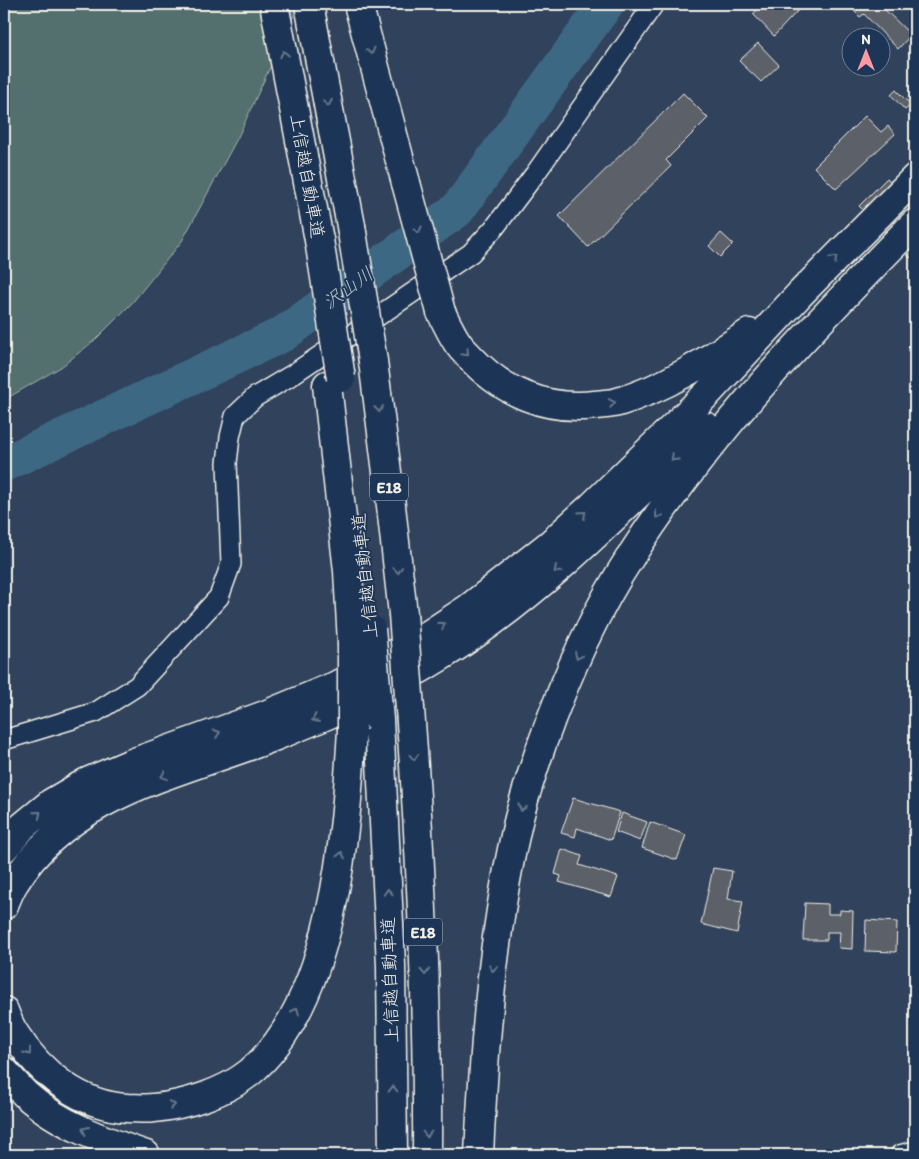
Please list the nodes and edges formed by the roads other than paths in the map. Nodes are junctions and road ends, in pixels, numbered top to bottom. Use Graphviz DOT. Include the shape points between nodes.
graph roads {
  1 [pos="274,4"];
  2 [pos="309,4"];
  3 [pos="358,4"];
  4 [pos="654,4"];
  5 [pos="915,178"];
  6 [pos="915,223"];
  7 [pos="800,294"];
  8 [pos="824,316"];
  9 [pos="361,636"];
  10 [pos="4,740"];
  11 [pos="4,848"];
  12 [pos="4,905"];
  13 [pos="4,1010"];
  14 [pos="4,1071"];
  15 [pos="915,1151"];
  16 [pos="146,1155"];
  17 [pos="393,1155"];
  18 [pos="427,1155"];
  19 [pos="479,1155"];
  20 [pos="900,1155"];
  9 -- 1 [label="highway, 上信越自動車道 / E18, one-way, bridge" via="357,498 334,381 292,90"];
  2 -- 18 [label="highway, 上信越自動車道 / E18, one-way, bridge" via="373,361 403,614 419,835 425,974"];
  3 -- 7 [label="highway, one-way, bridge" via="441,312 457,343 480,368 504,386 527,398 557,406 616,403 643,394 718,354"];
  4 -- 10 [label="street" via="536,174 471,253 255,398 235,416 227,463 231,564 219,597 137,686 96,712"];
  7 -- 5 [label="highway, one-way"];
  6 -- 8 [label="highway"];
  11 -- 7 [label="highway, one-way" via="23,826 51,803 87,782 335,686 470,608 592,506 707,394"];
  8 -- 12 [label="highway, one-way" via="567,561 485,628 439,658 376,692 271,738 136,787 95,806 57,832 30,859"];
  8 -- 19 [label="highway, one-way" via="735,415 663,508 603,604 553,712 516,829 504,888 488,1022"];
  13 -- 9 [label="highway, one-way, bridge" via="14,1033 35,1062 59,1083 86,1098 118,1107 153,1109 187,1103 248,1074 272,1049 292,1021 308,985 334,895 343,842"];
  17 -- 9 [label="highway, 上信越自動車道 / E18, one-way, bridge" via="391,965 379,720"];
  16 -- 14 [label="highway, one-way" via="54,1115 26,1094"];
  15 -- 20 [label="street"];
}
